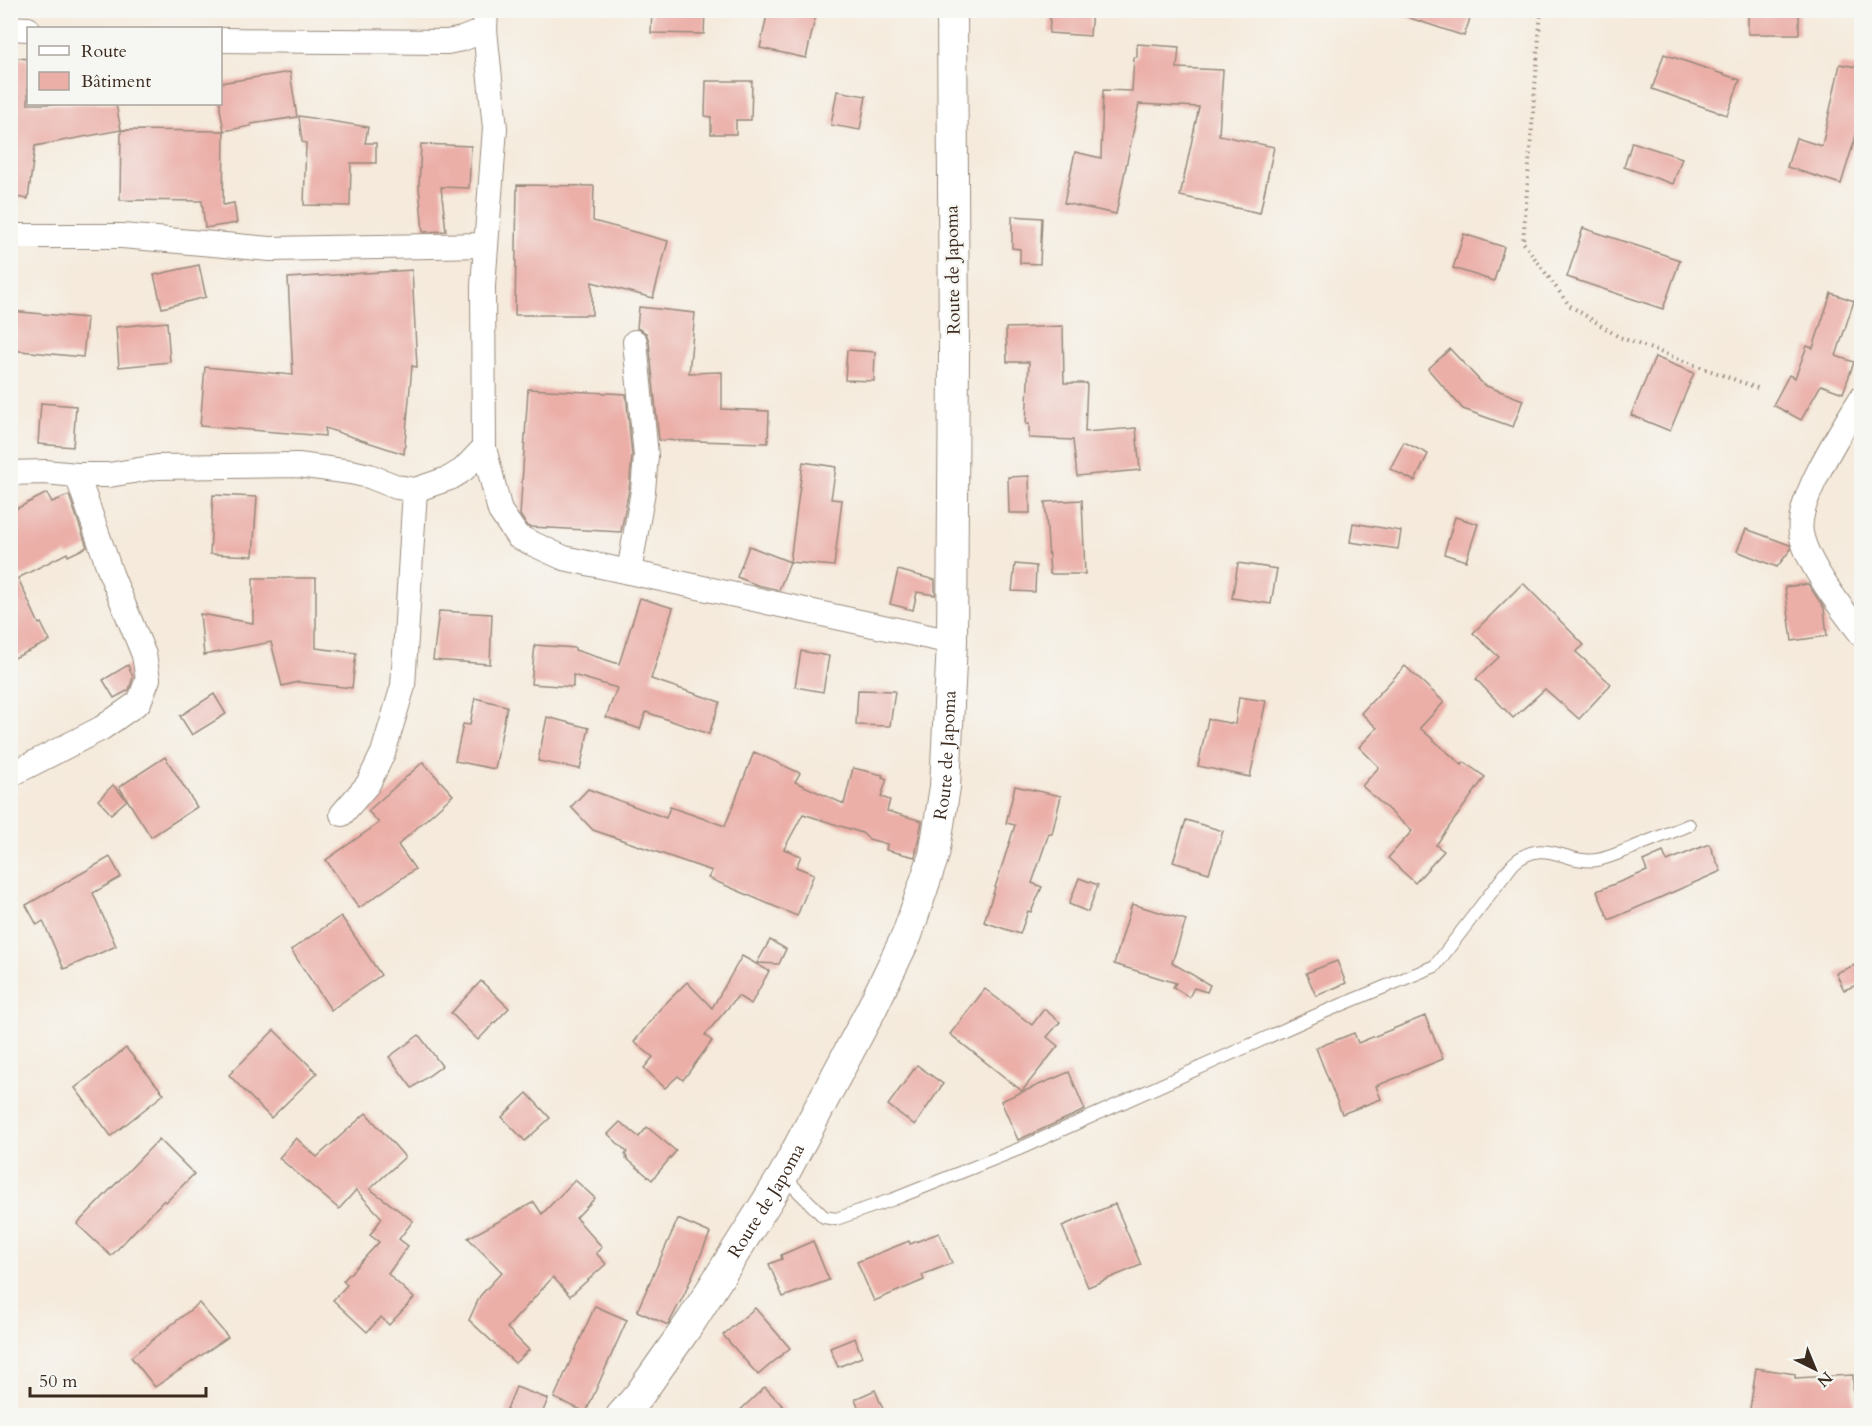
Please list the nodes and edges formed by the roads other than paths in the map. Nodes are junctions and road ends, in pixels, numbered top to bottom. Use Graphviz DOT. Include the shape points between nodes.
graph roads {
  1 [pos="952,10"];
  2 [pos="486,20"];
  3 [pos="10,28"];
  4 [pos="27,29"];
  5 [pos="222,40"];
  6 [pos="10,236"];
  7 [pos="486,245"];
  8 [pos="635,342"];
  9 [pos="1862,397"];
  10 [pos="484,448"];
  11 [pos="10,473"];
  12 [pos="77,476"];
  13 [pos="415,490"];
  14 [pos="629,573"];
  15 [pos="1862,635"];
  16 [pos="952,642"];
  17 [pos="10,775"];
  18 [pos="342,814"];
  19 [pos="1689,825"];
  20 [pos="783,1176"];
  21 [pos="621,1416"];
  1 -- 16 [label="street, Route de Japoma"];
  2 -- 5 [label="street" via="462,39 447,42"];
  2 -- 7 [label="street" via="495,128"];
  3 -- 4 [label="street"];
  6 -- 7 [label="street" via="122,236 270,249"];
  7 -- 10 [label="street"];
  8 -- 14 [label="street" via="646,456"];
  9 -- 15 [label="street" via="1824,461 1802,510 1800,532 1838,606"];
  10 -- 13 [label="street" via="464,470"];
  10 -- 14 [label="street" via="500,511 518,537 564,558"];
  11 -- 12 [label="street"];
  12 -- 13 [label="street" via="158,467 298,465 351,471"];
  12 -- 17 [label="street" via="144,655 148,679 139,702 102,728"];
  13 -- 18 [label="street" via="403,686 383,753 368,784"];
  14 -- 16 [label="street"];
  16 -- 20 [label="street, Route de Japoma" via="945,788 934,855 907,935"];
  19 -- 20 [label="lane" via="1598,860 1580,861 1556,852 1532,852 1521,857 1429,969 1019,1149 894,1199 836,1220 824,1217"];
  20 -- 21 [label="street, Route de Japoma" via="692,1320"];
}
